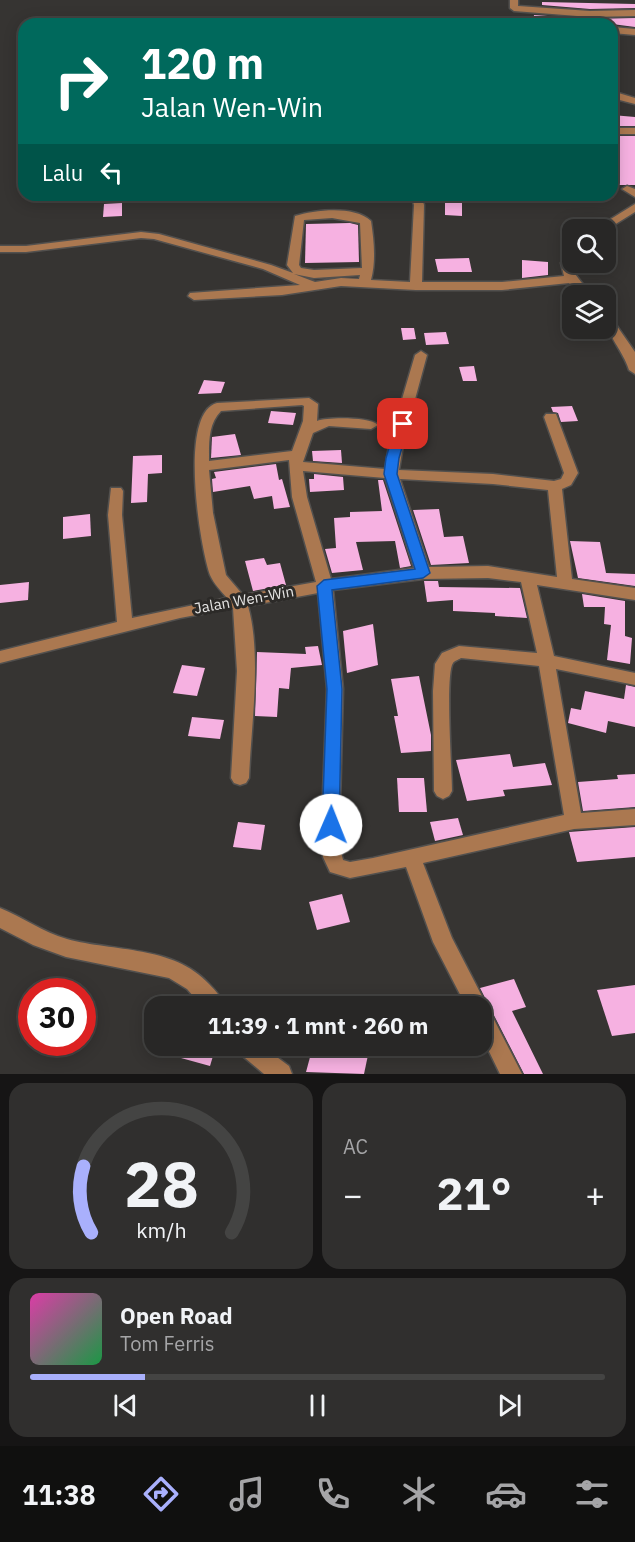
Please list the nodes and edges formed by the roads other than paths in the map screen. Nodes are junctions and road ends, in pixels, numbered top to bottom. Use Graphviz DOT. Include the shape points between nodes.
graph roads {
  1 [pos="514,0"];
  2 [pos="623,2"];
  3 [pos="632,14"];
  4 [pos="618,31"];
  5 [pos="635,32"];
  6 [pos="618,97"];
  7 [pos="635,100"];
  8 [pos="618,131"];
  9 [pos="635,131"];
  10 [pos="418,201"];
  11 [pos="635,207"];
  12 [pos="616,219"];
  13 [pos="0,249"];
  14 [pos="569,273"];
  15 [pos="366,277"];
  16 [pos="572,279"];
  17 [pos="577,285"];
  18 [pos="314,286"];
  19 [pos="416,286"];
  20 [pos="194,296"];
  21 [pos="616,334"];
  22 [pos="421,355"];
  23 [pos="635,370"];
  24 [pos="551,417"];
  25 [pos="371,425"];
  26 [pos="308,430"];
  27 [pos="297,460"];
  28 [pos="202,466"];
  29 [pos="391,474"];
  30 [pos="555,486"];
  31 [pos="116,491"];
  32 [pos="423,573"];
  33 [pos="527,577"];
  34 [pos="565,584"];
  35 [pos="324,586"];
  36 [pos="635,594"];
  37 [pos="239,602"];
  38 [pos="125,624"];
  39 [pos="0,657"];
  40 [pos="548,661"];
  41 [pos="635,679"];
  42 [pos="240,778"];
  43 [pos="443,791"];
  44 [pos="635,817"];
  45 [pos="574,821"];
  46 [pos="412,858"];
  47 [pos="0,917"];
  48 [pos="206,996"];
  49 [pos="472,996"];
  50 [pos="492,1036"];
  51 [pos="258,1056"];
  52 [pos="281,1074"];
  53 [pos="511,1074"];
  1 -- 3 [label="street" via="514,8"];
  2 -- 3 [label="street"];
  4 -- 5 [label="street"];
  6 -- 7 [label="street"];
  8 -- 9 [label="street"];
  10 -- 19 [label="street"];
  11 -- 12 [label="street"];
  13 -- 18 [label="street" via="155,236 267,267"];
  14 -- 16 [label="street"];
  15 -- 15 [label="street" via="297,271 293,265 299,218 360,217 369,248"];
  15 -- 18 [label="street"];
  15 -- 19 [label="street"];
  16 -- 17 [label="street"];
  16 -- 19 [label="street" via="502,286"];
  18 -- 20 [label="street"];
  21 -- 23 [label="street"];
  22 -- 29 [label="street"];
  24 -- 30 [label="street" via="570,473 566,482"];
  25 -- 26 [label="street" via="327,422"];
  26 -- 27 [label="street"];
  26 -- 28 [label="street" via="311,404 304,401 217,407 211,410 202,432"];
  27 -- 28 [label="street"];
  27 -- 29 [label="street"];
  27 -- 35 [label="street" via="303,506"];
  28 -- 37 [label="street" via="218,578"];
  29 -- 30 [label="street"];
  29 -- 32 [label="street"];
  30 -- 34 [label="street"];
  31 -- 38 [label="street"];
  32 -- 33 [label="street, Jalan Wen-Win" via="488,572"];
  32 -- 35 [label="street, Jalan Wen-Win"];
  33 -- 34 [label="street, Jalan Wen-Win"];
  33 -- 40 [label="street"];
  34 -- 36 [label="street, Jalan Wen-Win"];
  35 -- 37 [label="street, Jalan Wen-Win"];
  35 -- 46 [label="street" via="334,689 332,857 338,866 350,870"];
  37 -- 38 [label="street, Jalan Wen-Win"];
  37 -- 42 [label="street" via="245,685"];
  38 -- 39 [label="street, Jalan Wen-Win"];
  40 -- 41 [label="street"];
  40 -- 43 [label="street" via="459,652 448,657 443,664 441,691"];
  40 -- 45 [label="street"];
  44 -- 45 [label="street"];
  45 -- 46 [label="street"];
  46 -- 49 [label="street" via="443,942"];
  47 -- 48 [label="street" via="46,944 180,972"];
  50 -- 53 [label="street"];
  51 -- 52 [label="street"];
}
